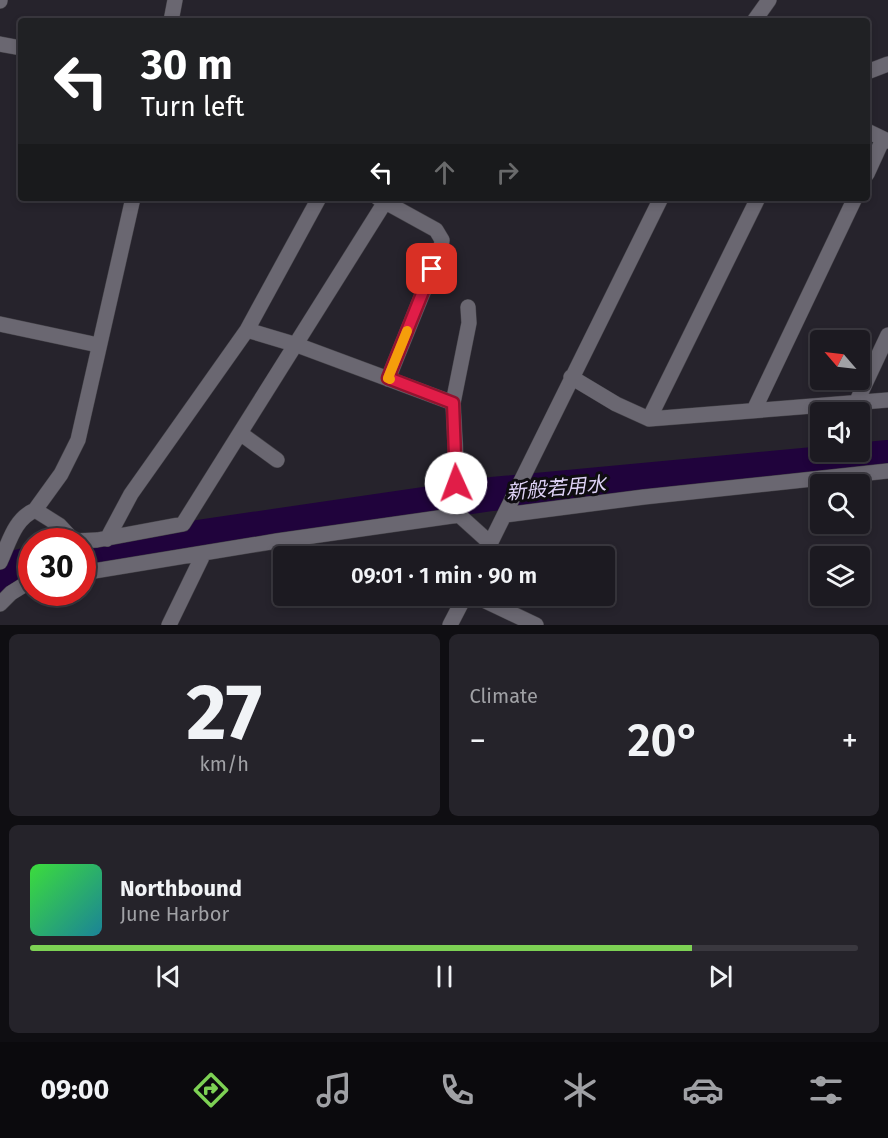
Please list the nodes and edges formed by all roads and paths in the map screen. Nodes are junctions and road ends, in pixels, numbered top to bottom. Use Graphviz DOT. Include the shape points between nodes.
graph roads {
  1 [pos="175,0"];
  2 [pos="770,0"];
  3 [pos="172,18"];
  4 [pos="756,18"];
  5 [pos="0,44"];
  6 [pos="18,47"];
  7 [pos="888,64"];
  8 [pos="870,71"];
  9 [pos="870,132"];
  10 [pos="886,140"];
  11 [pos="870,169"];
  12 [pos="132,201"];
  13 [pos="317,201"];
  14 [pos="381,201"];
  15 [pos="384,201"];
  16 [pos="659,201"];
  17 [pos="757,201"];
  18 [pos="854,201"];
  19 [pos="468,307"];
  20 [pos="0,324"];
  21 [pos="247,330"];
  22 [pos="888,335"];
  23 [pos="98,345"];
  24 [pos="297,345"];
  25 [pos="388,378"];
  26 [pos="571,378"];
  27 [pos="888,400"];
  28 [pos="856,402"];
  29 [pos="867,402"];
  30 [pos="453,403"];
  31 [pos="810,406"];
  32 [pos="754,410"];
  33 [pos="649,419"];
  34 [pos="240,433"];
  35 [pos="277,460"];
  36 [pos="888,471"];
  37 [pos="35,510"];
  38 [pos="507,510"];
  39 [pos="459,515"];
  40 [pos="106,539"];
  41 [pos="484,546"];
  42 [pos="489,546"];
  43 [pos="204,553"];
  44 [pos="0,562"];
  45 [pos="96,571"];
  46 [pos="18,589"];
  47 [pos="0,604"];
  48 [pos="460,606"];
  49 [pos="496,606"];
  50 [pos="169,625"];
  51 [pos="450,625"];
  52 [pos="536,625"];
  1 -- 3 [label="street"];
  2 -- 4 [label="street"];
  5 -- 6 [label="street"];
  7 -- 8 [label="street"];
  9 -- 10 [label="street"];
  10 -- 11 [label="street"];
  12 -- 23 [label="street"];
  13 -- 21 [label="street"];
  14 -- 24 [label="street"];
  15 -- 25 [label="street" via="436,230 442,240"];
  16 -- 26 [label="street"];
  17 -- 33 [label="street"];
  18 -- 32 [label="street"];
  19 -- 30 [label="street" via="469,323"];
  20 -- 23 [label="street"];
  21 -- 24 [label="street"];
  21 -- 40 [label="street" via="130,494"];
  22 -- 28 [label="street"];
  23 -- 37 [label="street" via="78,440 61,474"];
  24 -- 25 [label="street"];
  24 -- 34 [label="street"];
  25 -- 30 [label="street"];
  26 -- 33 [label="street"];
  26 -- 38 [label="street"];
  27 -- 29 [label="street"];
  30 -- 39 [label="street"];
  31 -- 32 [label="street"];
  32 -- 33 [label="street"];
  34 -- 35 [label="street"];
  34 -- 40 [label="street" via="183,524"];
  36 -- 38 [label="street"];
  37 -- 40 [label="street" via="59,525 74,541"];
  37 -- 44 [label="street" via="26,513 17,524"];
  38 -- 42 [label="street"];
  39 -- 41 [label="street"];
  39 -- 43 [label="street"];
  43 -- 45 [label="street"];
  43 -- 50 [label="street"];
  46 -- 47 [label="street"];
  48 -- 51 [label="street"];
  49 -- 52 [label="street"];
}
